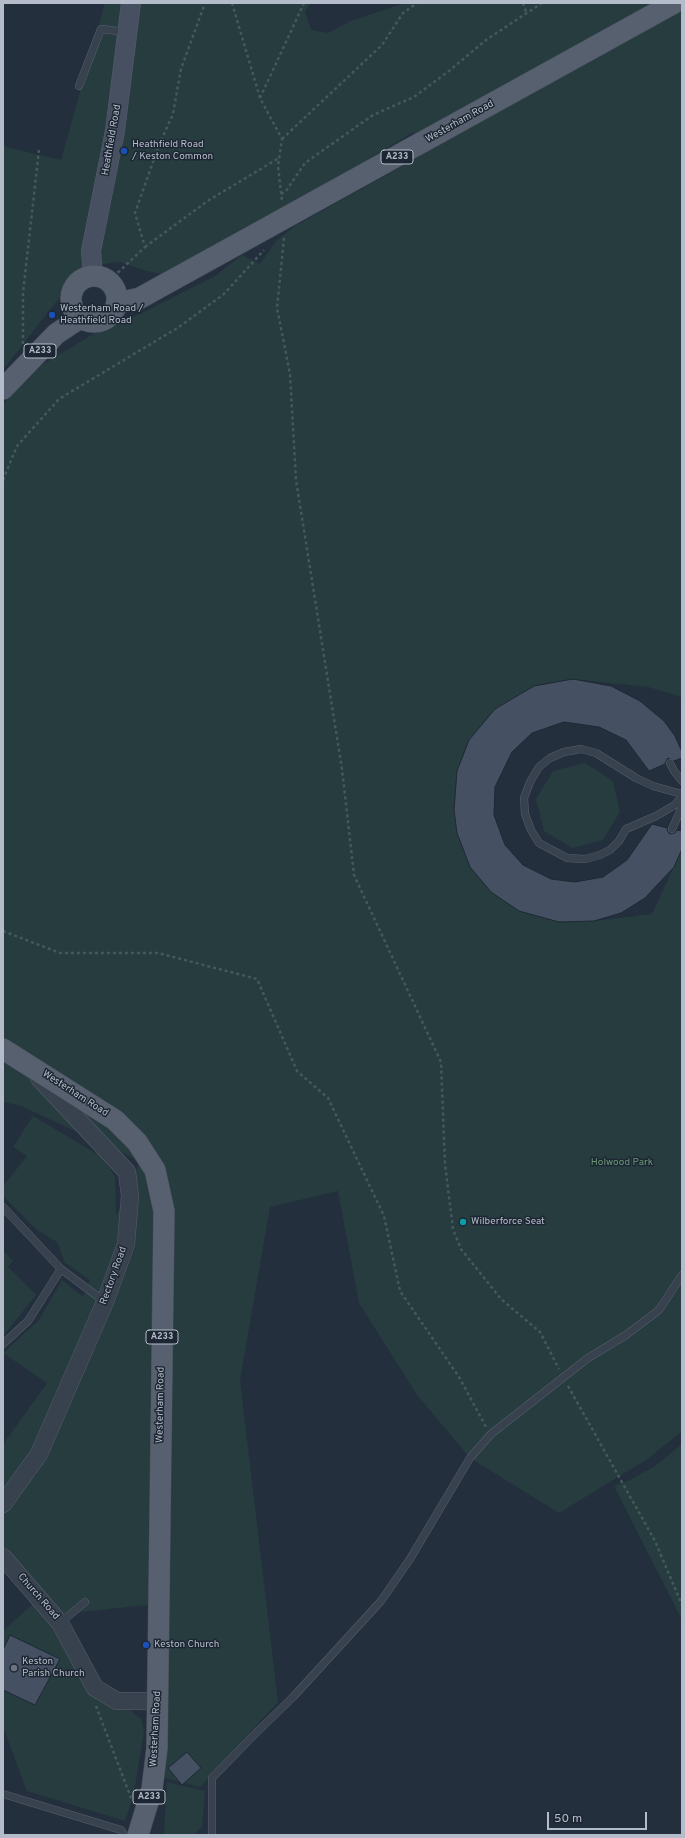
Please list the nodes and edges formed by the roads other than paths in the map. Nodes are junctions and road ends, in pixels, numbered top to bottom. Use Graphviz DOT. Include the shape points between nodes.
graph roads {
  1 [pos="131,3"];
  2 [pos="674,3"];
  3 [pos="128,32"];
  4 [pos="79,86"];
  5 [pos="101,279"];
  6 [pos="118,303"];
  7 [pos="80,318"];
  8 [pos="3,389"];
  9 [pos="670,763"];
  10 [pos="682,781"];
  11 [pos="682,795"];
  12 [pos="682,807"];
  13 [pos="672,829"];
  14 [pos="3,1049"];
  15 [pos="25,1062"];
  16 [pos="4,1209"];
  17 [pos="61,1269"];
  18 [pos="682,1275"];
  19 [pos="105,1302"];
  20 [pos="3,1344"];
  21 [pos="3,1504"];
  22 [pos="3,1556"];
  23 [pos="85,1602"];
  24 [pos="60,1623"];
  25 [pos="158,1701"];
  26 [pos="3,1794"];
  27 [pos="135,1831"];
  28 [pos="212,1835"];
  1 -- 3 [label="main road, Heathfield Road"];
  2 -- 6 [label="main road, Westerham Road / A233" via="140,298"];
  3 -- 4 [label="lane" via="101,29"];
  3 -- 5 [label="main road, Heathfield Road" via="115,131 91,251"];
  5 -- 6 [label="main road" via="116,290"];
  5 -- 7 [label="main road" via="81,280 73,292 73,308"];
  6 -- 7 [label="main road" via="112,315 105,320 88,322"];
  7 -- 8 [label="main road, A233" via="56,334"];
  9 -- 10 [label="lane"];
  11 -- 11 [label="lane" via="674,805 656,816 626,829 610,850 584,859 567,858 539,843 530,830 524,798 539,767 550,758 581,749 596,753 653,786"];
  12 -- 13 [label="lane"];
  14 -- 15 [label="main road, Westerham Road / A233"];
  15 -- 19 [label="street, Rectory Road" via="126,1172 130,1196 126,1244"];
  15 -- 25 [label="main road, Westerham Road / A233" via="115,1120 137,1142 155,1170 164,1211"];
  16 -- 17 [label="lane"];
  17 -- 19 [label="lane"];
  17 -- 20 [label="lane" via="28,1321"];
  18 -- 28 [label="lane" via="659,1310 563,1377 491,1434 470,1458 410,1559 381,1601 294,1696 212,1778"];
  19 -- 21 [label="street, Rectory Road" via="39,1454"];
  22 -- 24 [label="street, Church Road"];
  23 -- 24 [label="lane"];
  24 -- 25 [label="street, Church Road" via="95,1688 118,1701"];
  25 -- 27 [label="main road, Westerham Road / A233" via="157,1748 152,1789"];
  26 -- 27 [label="lane" via="122,1830"];
}
